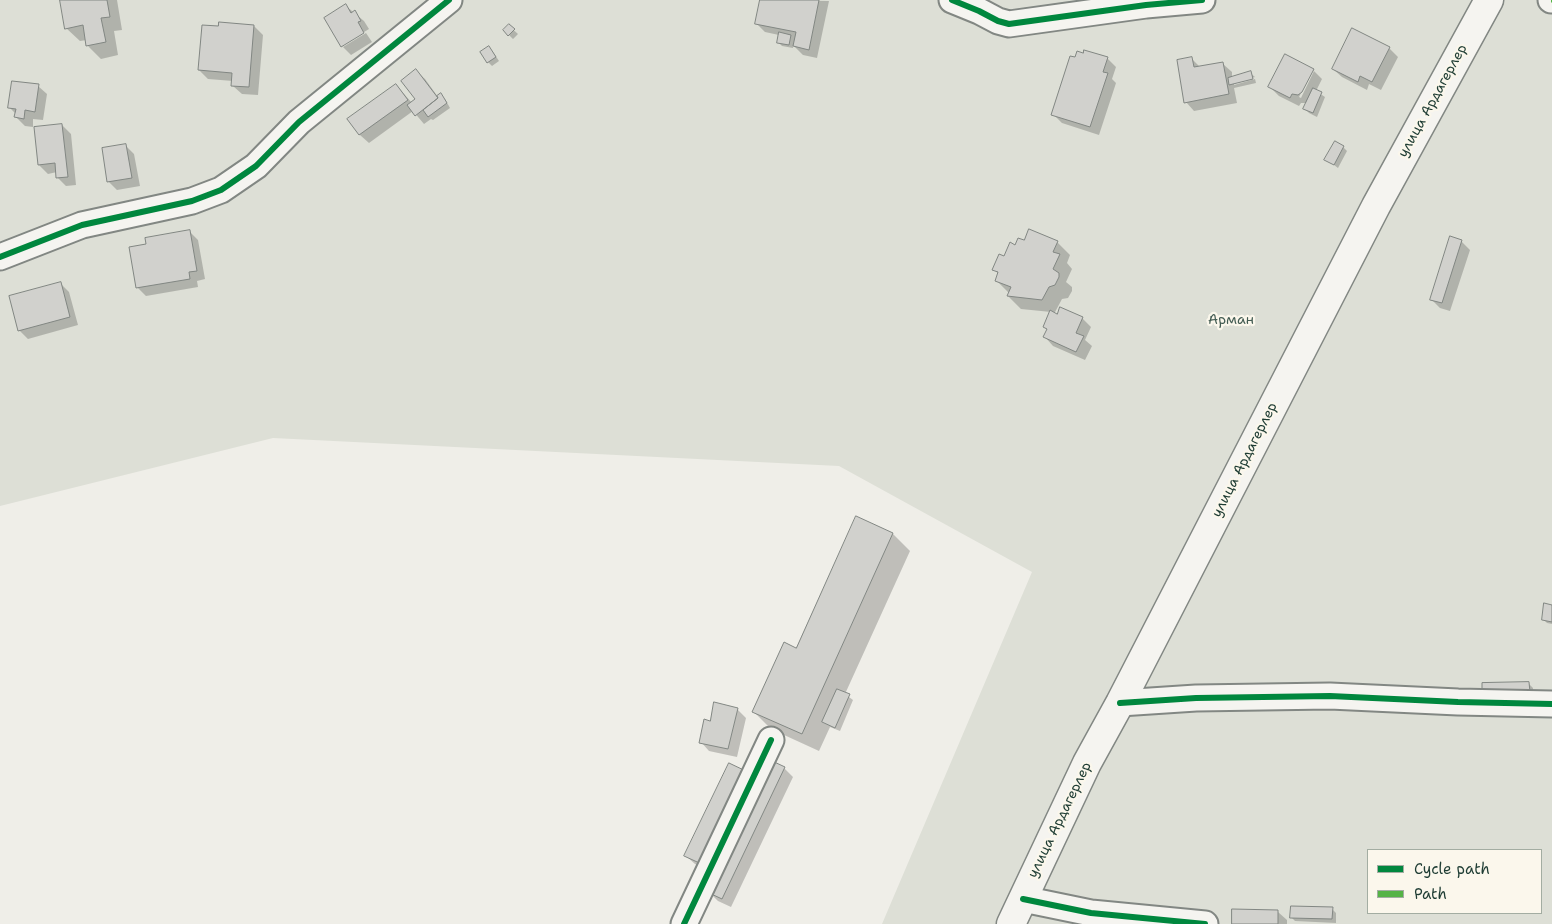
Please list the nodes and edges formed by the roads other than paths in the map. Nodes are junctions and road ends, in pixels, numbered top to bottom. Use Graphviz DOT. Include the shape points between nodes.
graph roads {
  1 [pos="449,0"];
  2 [pos="952,0"];
  3 [pos="1202,0"];
  4 [pos="1489,0"];
  5 [pos="0,257"];
  6 [pos="1120,703"];
  7 [pos="1552,704"];
  8 [pos="771,740"];
  9 [pos="1022,899"];
  10 [pos="684,924"];
  11 [pos="1010,924"];
  12 [pos="1205,924"];
  1 -- 5 [label="street" via="299,122 256,166 222,190 192,201 82,225"];
  2 -- 3 [label="street" via="1008,24 1146,4"];
  4 -- 6 [label="main road, улица Ардагерлер" via="1376,206"];
  6 -- 7 [label="street" via="1330,696"];
  6 -- 9 [label="main road, улица Ардагерлер" via="1087,763"];
  8 -- 10 [label="street"];
  9 -- 11 [label="main road, улица Ардагерлер"];
  9 -- 12 [label="street" via="1091,913"];
}
